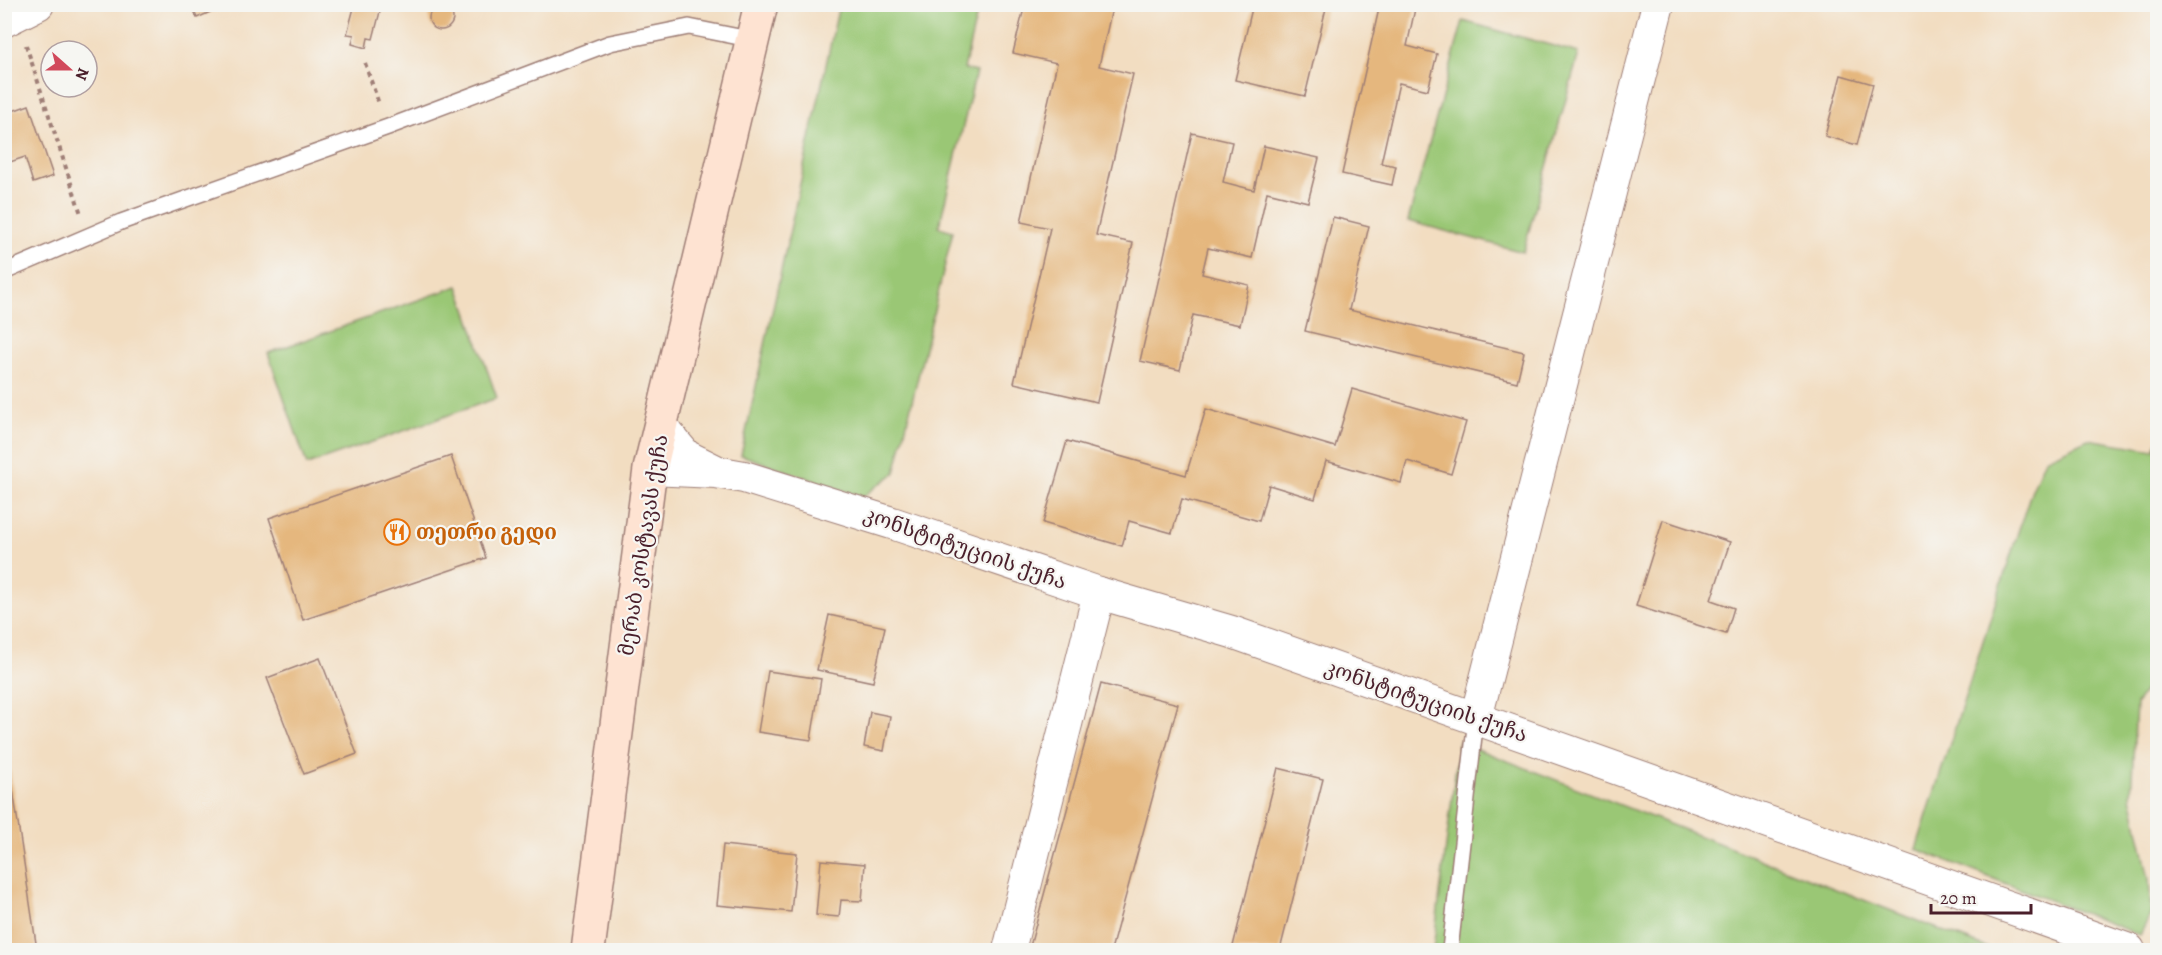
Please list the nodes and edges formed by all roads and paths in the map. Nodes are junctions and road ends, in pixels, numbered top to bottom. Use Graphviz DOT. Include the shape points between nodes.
graph roads {
  1 [pos="761,4"];
  2 [pos="1658,4"];
  3 [pos="20,14"];
  4 [pos="753,40"];
  5 [pos="365,63"];
  6 [pos="388,127"];
  7 [pos="88,236"];
  8 [pos="4,272"];
  9 [pos="661,426"];
  10 [pos="650,469"];
  11 [pos="716,472"];
  12 [pos="1099,593"];
  13 [pos="1476,718"];
  14 [pos="588,951"];
  15 [pos="1010,951"];
  16 [pos="1450,951"];
  17 [pos="2129,951"];
  1 -- 4 [label="main road, მერაბ კოსტავას ქუჩა"];
  2 -- 13 [label="street"];
  3 -- 7 [label="path"];
  4 -- 6 [label="lane" via="689,27 610,43"];
  4 -- 9 [label="main road, მერაბ კოსტავას ქუჩა"];
  5 -- 6 [label="path"];
  6 -- 7 [label="lane"];
  7 -- 8 [label="lane"];
  9 -- 10 [label="main road, მერაბ კოსტავას ქუჩა"];
  9 -- 11 [label="street, კონსტიტუციის ქუჩა" via="686,456"];
  10 -- 11 [label="street, კონსტიტუციის ქუჩა"];
  10 -- 14 [label="main road, მერაბ კოსტავას ქუჩა"];
  11 -- 12 [label="street, კონსტიტუციის ქუჩა" via="892,522"];
  12 -- 13 [label="street, კონსტიტუციის ქუჩა" via="1232,632"];
  12 -- 15 [label="street"];
  13 -- 16 [label="lane"];
  13 -- 17 [label="street, კონსტიტუციის ქუჩა"];
}
